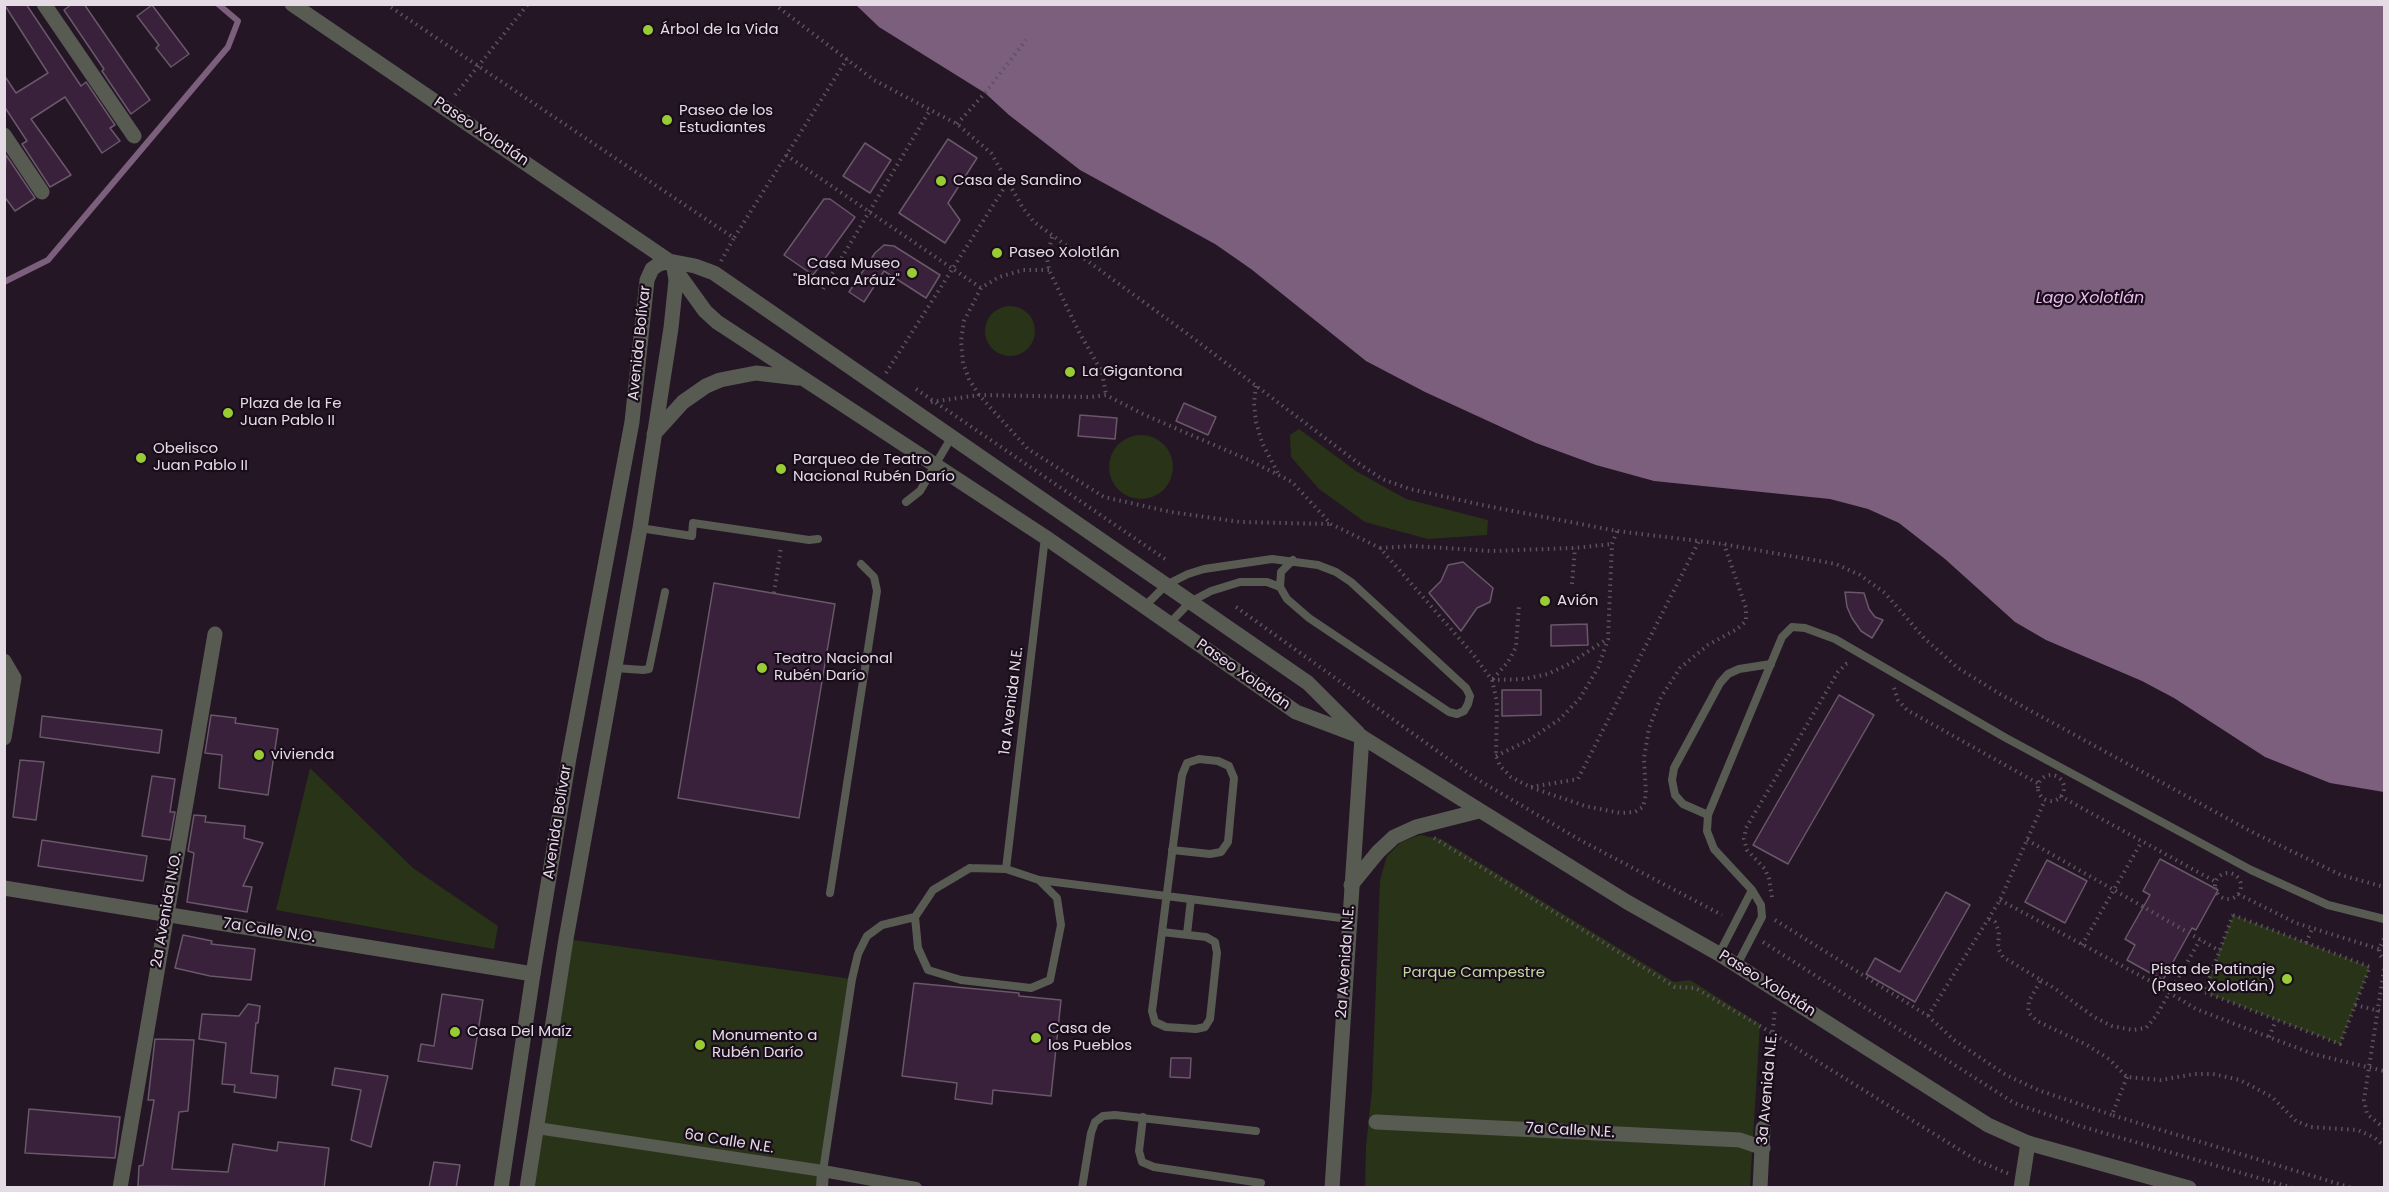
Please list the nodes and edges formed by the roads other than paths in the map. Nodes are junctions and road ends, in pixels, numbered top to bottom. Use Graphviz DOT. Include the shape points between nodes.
graph roads {
  1 [pos="44,4"];
  2 [pos="292,4"];
  3 [pos="4,135"];
  4 [pos="134,136"];
  5 [pos="42,192"];
  6 [pos="615,224"];
  7 [pos="669,261"];
  8 [pos="647,280"];
  9 [pos="803,379"];
  10 [pos="654,434"];
  11 [pos="951,438"];
  12 [pos="935,464"];
  13 [pos="906,502"];
  14 [pos="640,528"];
  15 [pos="1045,537"];
  16 [pos="819,539"];
  17 [pos="1293,560"];
  18 [pos="861,564"];
  19 [pos="1166,585"];
  20 [pos="1280,587"];
  21 [pos="665,592"];
  22 [pos="1190,602"];
  23 [pos="1145,606"];
  24 [pos="1170,623"];
  25 [pos="215,634"];
  26 [pos="4,661"];
  27 [pos="1771,664"];
  28 [pos="615,668"];
  29 [pos="1362,737"];
  30 [pos="4,738"];
  31 [pos="1479,811"];
  32 [pos="1708,815"];
  33 [pos="1172,850"];
  34 [pos="1006,869"];
  35 [pos="1039,880"];
  36 [pos="1351,885"];
  37 [pos="4,888"];
  38 [pos="1752,890"];
  39 [pos="830,894"];
  40 [pos="1166,896"];
  41 [pos="1191,899"];
  42 [pos="166,915"];
  43 [pos="915,917"];
  44 [pos="1349,919"];
  45 [pos="2385,919"];
  46 [pos="1162,932"];
  47 [pos="1187,934"];
  48 [pos="1719,954"];
  49 [pos="1737,965"];
  50 [pos="533,974"];
  51 [pos="1143,1118"];
  52 [pos="1376,1122"];
  53 [pos="537,1128"];
  54 [pos="1763,1128"];
  55 [pos="1256,1131"];
  56 [pos="2028,1143"];
  57 [pos="1763,1148"];
  58 [pos="823,1171"];
  59 [pos="1261,1183"];
  60 [pos="2021,1183"];
  61 [pos="120,1188"];
  62 [pos="501,1188"];
  63 [pos="527,1188"];
  64 [pos="822,1188"];
  65 [pos="916,1188"];
  66 [pos="1082,1188"];
  67 [pos="1332,1188"];
  68 [pos="1760,1188"];
  69 [pos="2189,1188"];
  1 -- 4 [label="street"];
  2 -- 6 [label="street, Paseo Xolotlán"];
  3 -- 5 [label="street"];
  6 -- 7 [label="street, Paseo Xolotlán"];
  6 -- 8 [label="street" via="640,248"];
  7 -- 8 [label="street, Avenida Bolívar" via="656,266"];
  7 -- 9 [label="street, Paseo Xolotlán" via="717,322"];
  7 -- 10 [label="street, Avenida Bolívar" via="676,280"];
  7 -- 11 [label="street, Paseo Xolotlán" via="714,273"];
  8 -- 50 [label="street, Avenida Bolívar" via="632,422"];
  9 -- 10 [label="street" via="756,373 720,380 683,402"];
  9 -- 12 [label="street, Paseo Xolotlán"];
  10 -- 14 [label="street, Avenida Bolívar"];
  11 -- 12 [label="lane"];
  11 -- 19 [label="street, Paseo Xolotlán"];
  12 -- 13 [label="lane" via="920,491"];
  12 -- 15 [label="street, Paseo Xolotlán"];
  14 -- 16 [label="lane" via="692,537 693,523"];
  14 -- 28 [label="street, Avenida Bolívar"];
  15 -- 23 [label="street, Paseo Xolotlán"];
  15 -- 34 [label="lane, 1a Avenida N.E."];
  17 -- 19 [label="lane" via="1258,559 1204,569"];
  17 -- 20 [label="lane" via="1281,572"];
  17 -- 20 [label="lane" via="1318,565 1351,582 1466,688 1470,696 1464,711 1449,712 1309,618 1287,599"];
  18 -- 39 [label="lane" via="873,576 877,591"];
  19 -- 22 [label="street, Paseo Xolotlán"];
  19 -- 23 [label="lane"];
  20 -- 22 [label="lane" via="1240,582"];
  21 -- 28 [label="lane" via="649,669"];
  22 -- 24 [label="lane"];
  22 -- 29 [label="street, Paseo Xolotlán" via="1308,683"];
  23 -- 24 [label="street, Paseo Xolotlán"];
  24 -- 29 [label="street, Paseo Xolotlán" via="1296,712"];
  25 -- 42 [label="street, 2a Avenida N.O."];
  26 -- 30 [label="street" via="14,678"];
  27 -- 32 [label="lane"];
  27 -- 32 [label="lane" via="1728,674 1674,768 1675,795 1683,804"];
  27 -- 45 [label="lane" via="1782,637 1792,627 1835,639 2006,738 2251,870 2328,905"];
  28 -- 53 [label="street, Avenida Bolívar" via="566,939"];
  29 -- 31 [label="street, Paseo Xolotlán"];
  29 -- 36 [label="street, 2a Avenida N.E."];
  31 -- 36 [label="street" via="1416,827 1394,837"];
  31 -- 48 [label="street, Paseo Xolotlán"];
  32 -- 38 [label="lane" via="1707,831 1714,849"];
  33 -- 33 [label="lane" via="1187,763 1199,759 1230,766 1234,778 1228,842 1221,852 1210,854"];
  33 -- 40 [label="lane"];
  34 -- 35 [label="lane"];
  34 -- 43 [label="lane" via="970,868 933,890"];
  35 -- 40 [label="lane"];
  35 -- 43 [label="lane" via="1057,898 1061,926 1050,981 1031,988 961,980 928,970 918,948"];
  36 -- 44 [label="street, 2a Avenida N.E."];
  37 -- 42 [label="street, 7a Calle N.O."];
  38 -- 48 [label="lane"];
  38 -- 49 [label="lane" via="1761,905 1762,917"];
  40 -- 41 [label="lane"];
  40 -- 46 [label="lane"];
  41 -- 44 [label="lane"];
  41 -- 47 [label="lane"];
  42 -- 50 [label="street, 7a Calle N.O."];
  42 -- 61 [label="street, 2a Avenida N.O."];
  43 -- 58 [label="lane" via="882,925 867,936 858,954"];
  44 -- 67 [label="street, 2a Avenida N.E."];
  46 -- 47 [label="lane"];
  46 -- 47 [label="lane" via="1152,1011 1155,1022 1166,1027 1206,1028 1217,953 1215,942"];
  48 -- 49 [label="street, Paseo Xolotlán"];
  49 -- 56 [label="street, Paseo Xolotlán" via="1988,1125"];
  50 -- 62 [label="street, Avenida Bolívar"];
  51 -- 55 [label="lane"];
  51 -- 59 [label="lane" via="1139,1151 1142,1162"];
  51 -- 66 [label="lane" via="1103,1116 1095,1122"];
  52 -- 57 [label="street, 7a Calle N.E." via="1740,1140"];
  53 -- 58 [label="street, 6a Calle N.E."];
  53 -- 63 [label="street, Avenida Bolívar"];
  54 -- 57 [label="street, 3a Avenida N.E."];
  56 -- 60 [label="street"];
  56 -- 69 [label="street, Paseo Xolotlán"];
  57 -- 68 [label="street, 3a Avenida N.E."];
  58 -- 64 [label="street"];
  58 -- 65 [label="street, 6a Calle N.E."];
}
